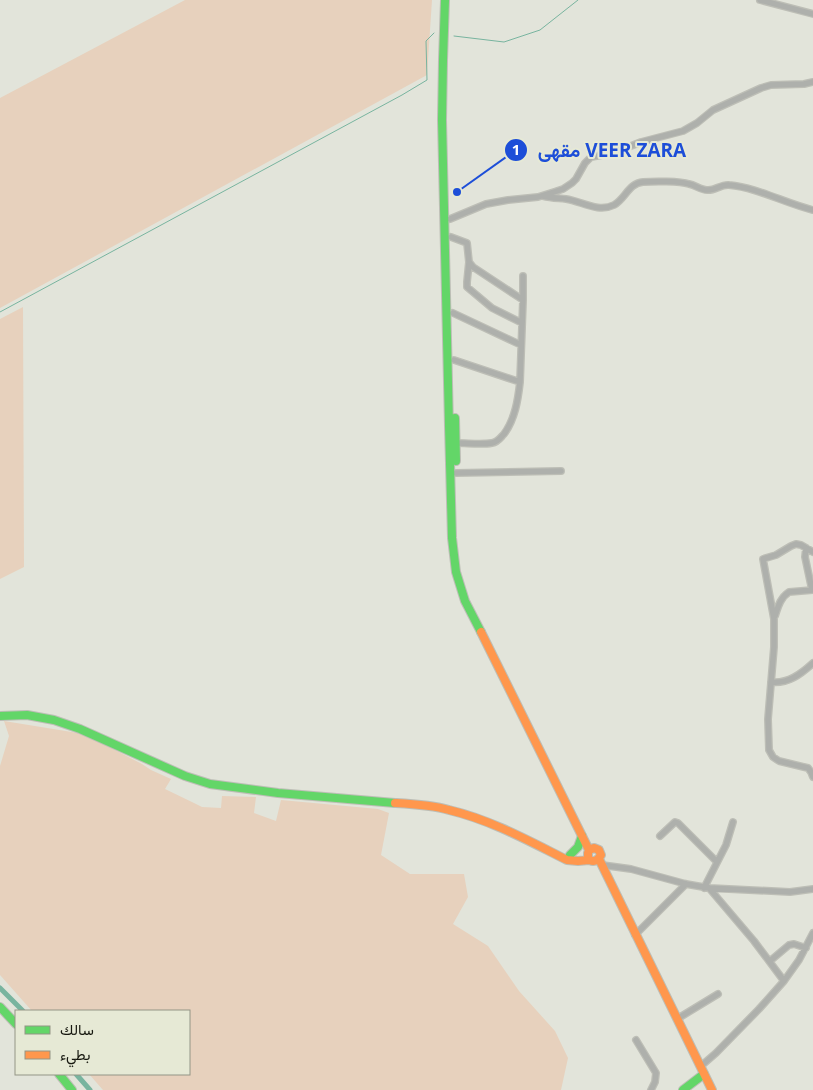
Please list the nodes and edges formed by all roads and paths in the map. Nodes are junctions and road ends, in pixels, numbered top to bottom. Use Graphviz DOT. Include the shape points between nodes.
graph roads {
  1 [pos="445,0"];
  2 [pos="451,0"];
  3 [pos="760,0"];
  4 [pos="813,14"];
  5 [pos="813,82"];
  6 [pos="543,196"];
  7 [pos="813,210"];
  8 [pos="450,219"];
  9 [pos="451,236"];
  10 [pos="469,262"];
  11 [pos="523,276"];
  12 [pos="523,300"];
  13 [pos="453,313"];
  14 [pos="522,323"];
  15 [pos="521,345"];
  16 [pos="454,360"];
  17 [pos="520,382"];
  18 [pos="456,443"];
  19 [pos="561,471"];
  20 [pos="456,473"];
  21 [pos="806,548"];
  22 [pos="813,552"];
  23 [pos="813,590"];
  24 [pos="774,619"];
  25 [pos="813,663"];
  26 [pos="771,682"];
  27 [pos="0,716"];
  28 [pos="813,778"];
  29 [pos="734,822"];
  30 [pos="582,836"];
  31 [pos="660,836"];
  32 [pos="570,855"];
  33 [pos="560,856"];
  34 [pos="593,857"];
  35 [pos="717,862"];
  36 [pos="686,884"];
  37 [pos="707,888"];
  38 [pos="813,890"];
  39 [pos="813,933"];
  40 [pos="635,935"];
  41 [pos="806,948"];
  42 [pos="770,961"];
  43 [pos="784,981"];
  44 [pos="718,994"];
  45 [pos="0,1006"];
  46 [pos="676,1019"];
  47 [pos="15,1023"];
  48 [pos="636,1040"];
  49 [pos="701,1066"];
  50 [pos="704,1074"];
  51 [pos="60,1075"];
  52 [pos="685,1089"];
  53 [pos="72,1090"];
  54 [pos="651,1090"];
  55 [pos="712,1090"];
  1 -- 30 [label="main road" via="442,37 443,178 452,538 456,572 465,601"];
  2 -- 8 [label="main road" via="448,51"];
  3 -- 4 [label="street"];
  5 -- 6 [label="street" via="761,88 713,110 683,131 591,157 572,183"];
  6 -- 7 [label="street" via="609,207 634,185 643,182 685,183 710,190 726,185 756,190"];
  6 -- 8 [label="street" via="486,204"];
  8 -- 9 [label="main road"];
  9 -- 10 [label="street" via="467,243"];
  9 -- 13 [label="main road"];
  10 -- 12 [label="street"];
  10 -- 14 [label="street" via="467,287 492,308"];
  11 -- 12 [label="street"];
  12 -- 14 [label="street"];
  13 -- 15 [label="street"];
  13 -- 16 [label="main road"];
  14 -- 15 [label="street"];
  15 -- 17 [label="street"];
  16 -- 17 [label="street"];
  16 -- 18 [label="main road"];
  17 -- 18 [label="street" via="512,420 498,440 491,444"];
  18 -- 20 [label="main road"];
  19 -- 20 [label="street"];
  20 -- 34 [label="main road" via="460,557 471,598"];
  21 -- 22 [label="street"];
  21 -- 23 [label="street"];
  21 -- 24 [label="street" via="796,544 763,559"];
  23 -- 24 [label="street" via="786,594"];
  24 -- 26 [label="street"];
  25 -- 26 [label="street" via="785,682"];
  26 -- 28 [label="street" via="769,752 780,761 808,768"];
  27 -- 33 [label="main road" via="27,716 67,724 170,770 224,787 450,810 498,826"];
  29 -- 35 [label="street"];
  30 -- 32 [label="main road"];
  30 -- 34 [label="main road"];
  31 -- 35 [label="street" via="672,824 678,823"];
  32 -- 33 [label="main road"];
  32 -- 34 [label="main road"];
  33 -- 34 [label="main road" via="572,861"];
  34 -- 36 [label="street"];
  34 -- 40 [label="main road" via="606,875"];
  35 -- 37 [label="street"];
  36 -- 37 [label="street"];
  36 -- 40 [label="street"];
  37 -- 38 [label="street"];
  37 -- 42 [label="street"];
  39 -- 41 [label="street"];
  40 -- 46 [label="main road"];
  41 -- 42 [label="street" via="794,944"];
  41 -- 43 [label="street"];
  42 -- 43 [label="street"];
  43 -- 49 [label="street"];
  44 -- 46 [label="street"];
  45 -- 47 [label="main road"];
  46 -- 49 [label="main road"];
  48 -- 54 [label="street" via="656,1073"];
  49 -- 50 [label="main road"];
  50 -- 52 [label="main road"];
  50 -- 55 [label="main road"];
  51 -- 53 [label="main road"];
}
